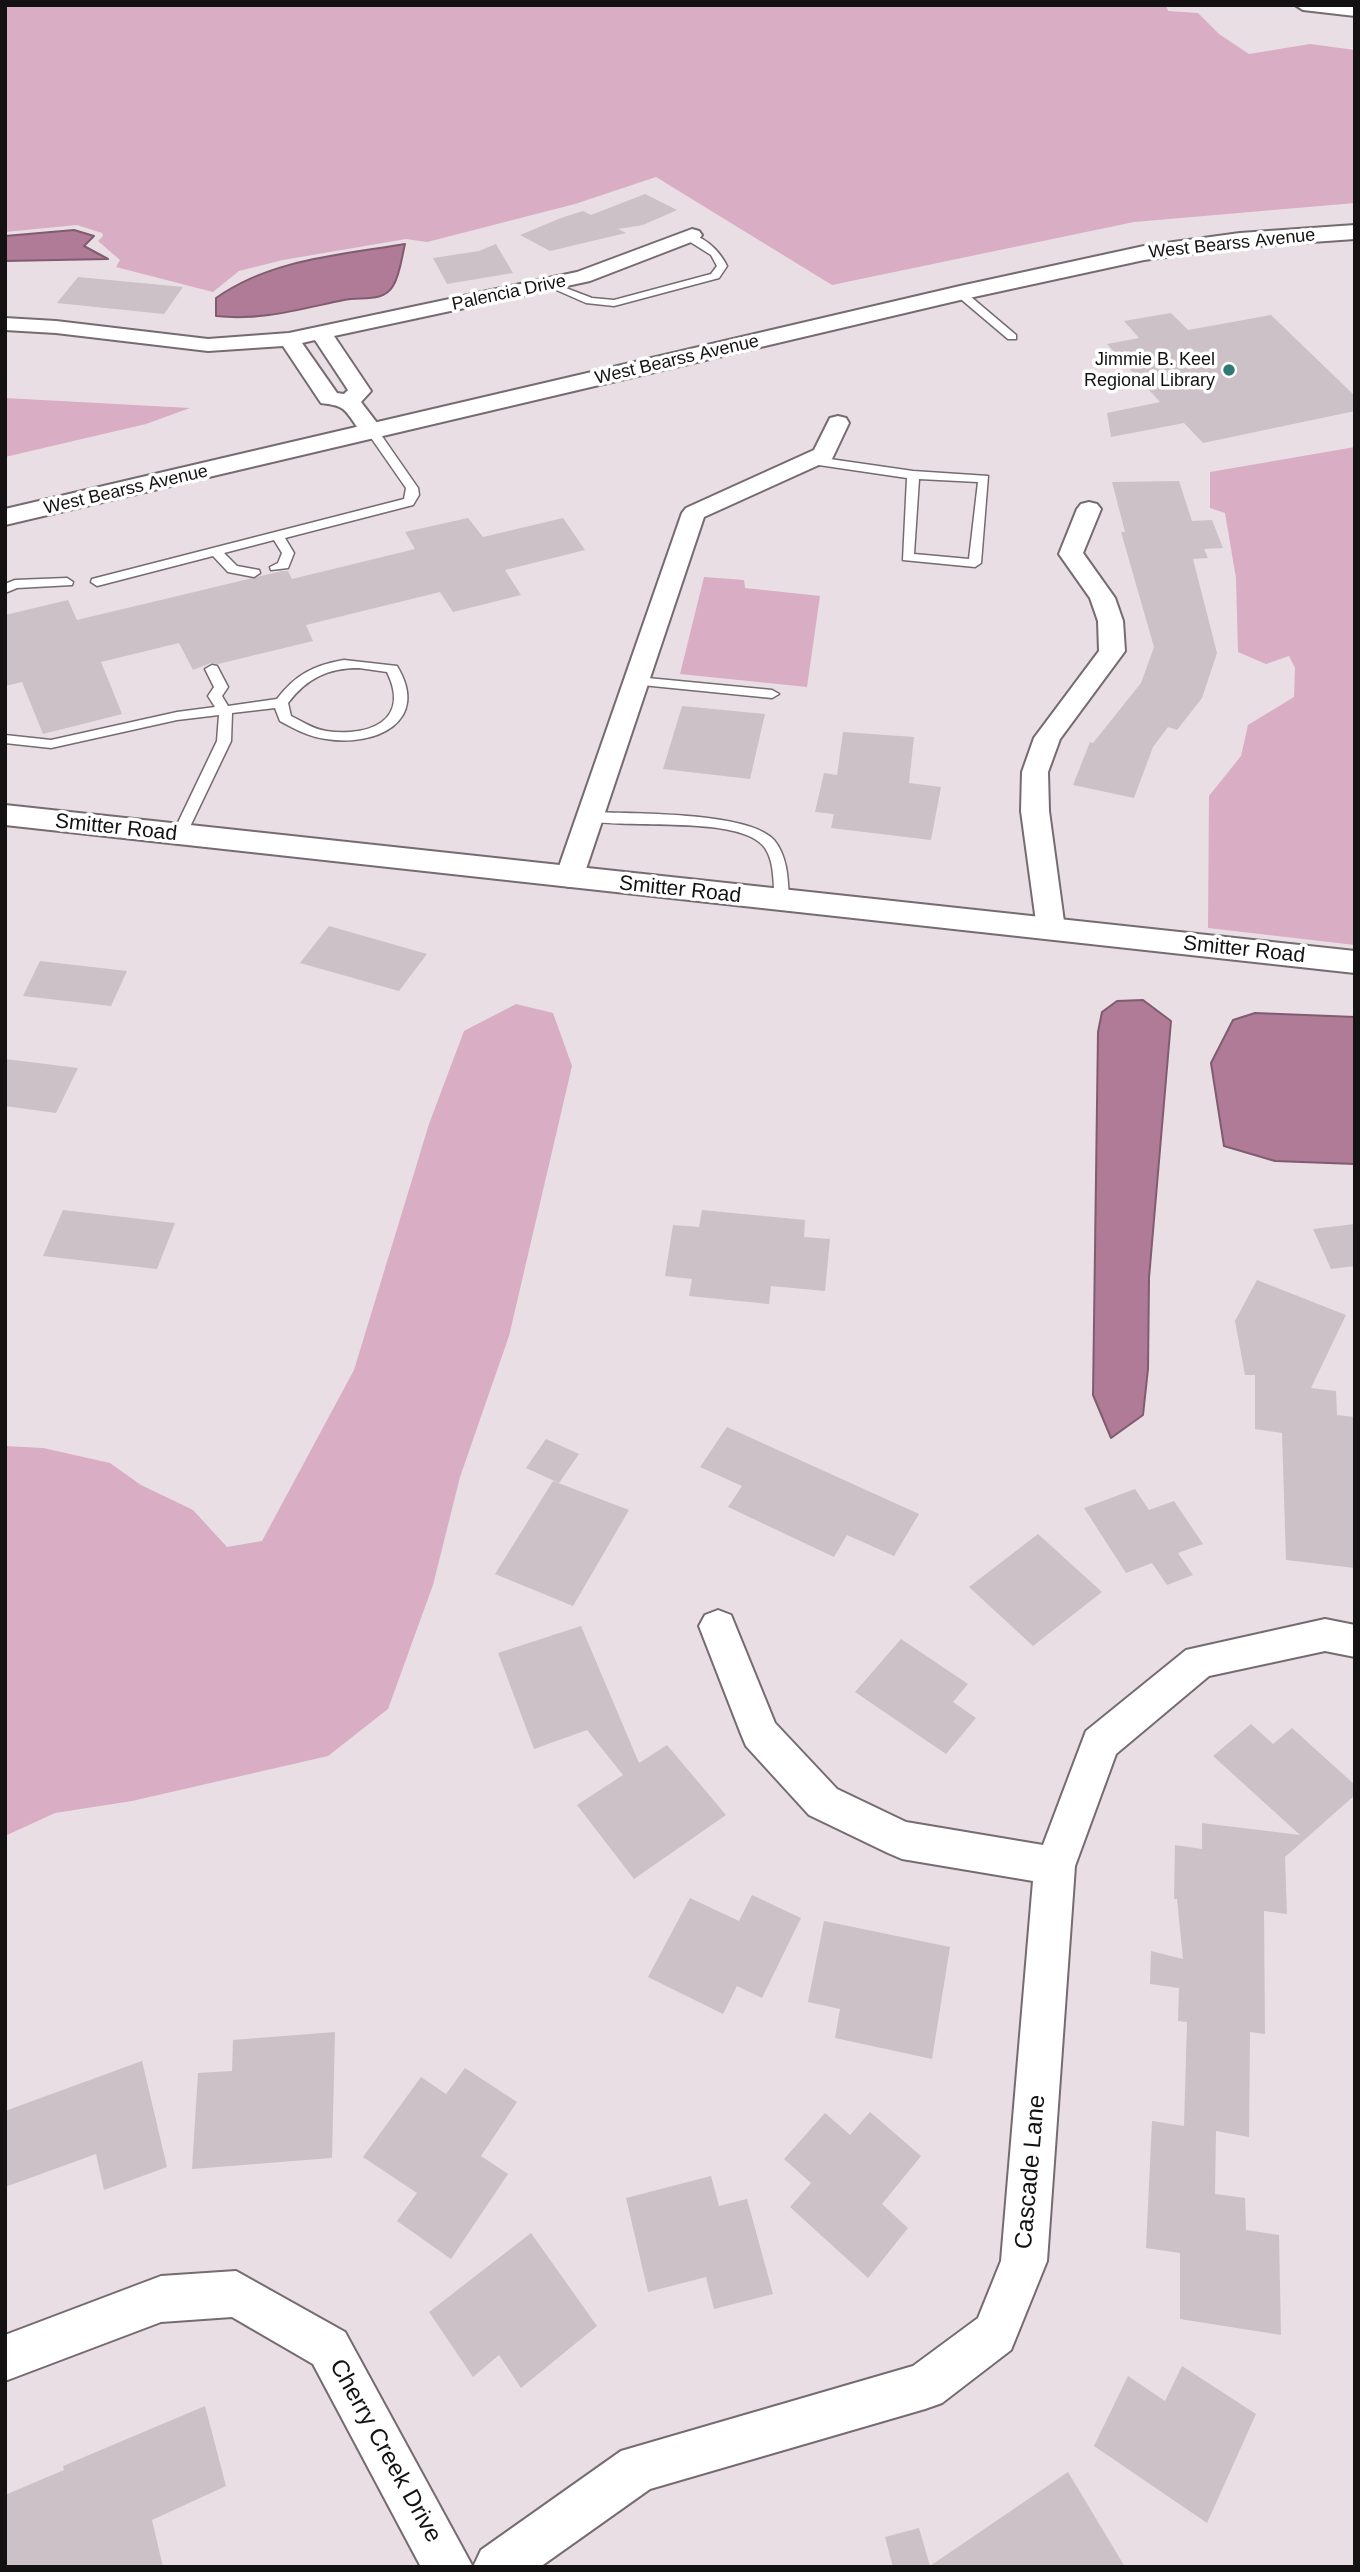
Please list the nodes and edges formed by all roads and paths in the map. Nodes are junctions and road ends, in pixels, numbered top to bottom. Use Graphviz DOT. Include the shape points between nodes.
graph roads {
  1 [pos="1303,5"];
  2 [pos="1355,10"];
  3 [pos="1355,213"];
  4 [pos="1355,232"];
  5 [pos="690,236"];
  6 [pos="550,285"];
  7 [pos="960,293"];
  8 [pos="5,324"];
  9 [pos="321,333"];
  10 [pos="1012,337"];
  11 [pos="289,339"];
  12 [pos="362,406"];
  13 [pos="838,423"];
  14 [pos="373,432"];
  15 [pos="809,460"];
  16 [pos="913,475"];
  17 [pos="5,492"];
  18 [pos="1089,509"];
  19 [pos="5,517"];
  20 [pos="278,537"];
  21 [pos="217,552"];
  22 [pos="276,567"];
  23 [pos="254,573"];
  24 [pos="67,582"];
  25 [pos="97,582"];
  26 [pos="5,589"];
  27 [pos="212,669"];
  28 [pos="637,681"];
  29 [pos="772,694"];
  30 [pos="281,703"];
  31 [pos="222,708"];
  32 [pos="5,738"];
  33 [pos="5,816"];
  34 [pos="590,817"];
  35 [pos="179,835"];
  36 [pos="569,878"];
  37 [pos="782,901"];
  38 [pos="1051,929"];
  39 [pos="1355,962"];
  40 [pos="718,1626"];
  41 [pos="1355,1641"];
  42 [pos="1055,1866"];
  43 [pos="5,2358"];
  44 [pos="448,2567"];
  45 [pos="498,2567"];
  1 -- 2 [label="street"];
  3 -- 7 [label="main road, West Bearss Avenue" via="1232,221 1112,237 1104,245 974,274"];
  4 -- 7 [label="main road, West Bearss Avenue" via="1144,253"];
  5 -- 6 [label="street, Palencia Drive" via="598,273"];
  5 -- 6 [label="lane" via="716,253 722,266 715,276 614,303 590,301"];
  6 -- 9 [label="street, Palencia Drive"];
  7 -- 10 [label="lane"];
  7 -- 14 [label="main road, West Bearss Avenue"];
  8 -- 11 [label="street, Palencia Drive" via="206,345"];
  9 -- 11 [label="street, Palencia Drive"];
  9 -- 12 [label="street" via="360,391"];
  11 -- 12 [label="street" via="329,398"];
  12 -- 14 [label="street"];
  12 -- 17 [label="main road, West Bearss Avenue"];
  13 -- 15 [label="street" via="824,454"];
  14 -- 19 [label="main road, West Bearss Avenue"];
  14 -- 20 [label="lane" via="412,488 409,502"];
  15 -- 16 [label="lane"];
  15 -- 28 [label="street" via="694,513"];
  16 -- 16 [label="lane" via="907,557 975,563 984,479"];
  18 -- 38 [label="street" via="1071,554 1103,594 1113,633 1112,651 1047,738 1035,772 1035,811"];
  20 -- 21 [label="lane"];
  20 -- 22 [label="lane" via="288,553 283,565"];
  21 -- 23 [label="lane" via="235,572"];
  21 -- 25 [label="lane"];
  24 -- 26 [label="lane" via="15,584"];
  27 -- 31 [label="lane" via="220,687 215,696"];
  28 -- 29 [label="lane"];
  28 -- 34 [label="street"];
  30 -- 30 [label="lane" via="285,718 310,731 371,732 394,722 404,705 403,685 392,669 364,662 336,664 308,673"];
  30 -- 31 [label="lane"];
  31 -- 32 [label="lane" via="51,744"];
  31 -- 35 [label="lane" via="227,716 224,741"];
  33 -- 35 [label="main road, Smitter Road"];
  34 -- 36 [label="street"];
  34 -- 37 [label="lane" via="726,824 752,831 764,838 779,859"];
  35 -- 36 [label="main road, Smitter Road"];
  36 -- 37 [label="main road, Smitter Road"];
  37 -- 38 [label="main road, Smitter Road"];
  38 -- 39 [label="main road, Smitter Road"];
  40 -- 42 [label="street" via="760,1734 823,1802 902,1840"];
  41 -- 42 [label="street, Cascade Lane" via="1325,1635 1199,1662 1100,1743"];
  42 -- 45 [label="street, Cascade Lane" via="1024,2261 995,2334 925,2386 638,2468"];
  43 -- 44 [label="street, Cherry Creek Drive" via="161,2299 236,2294 329,2348"];
}
